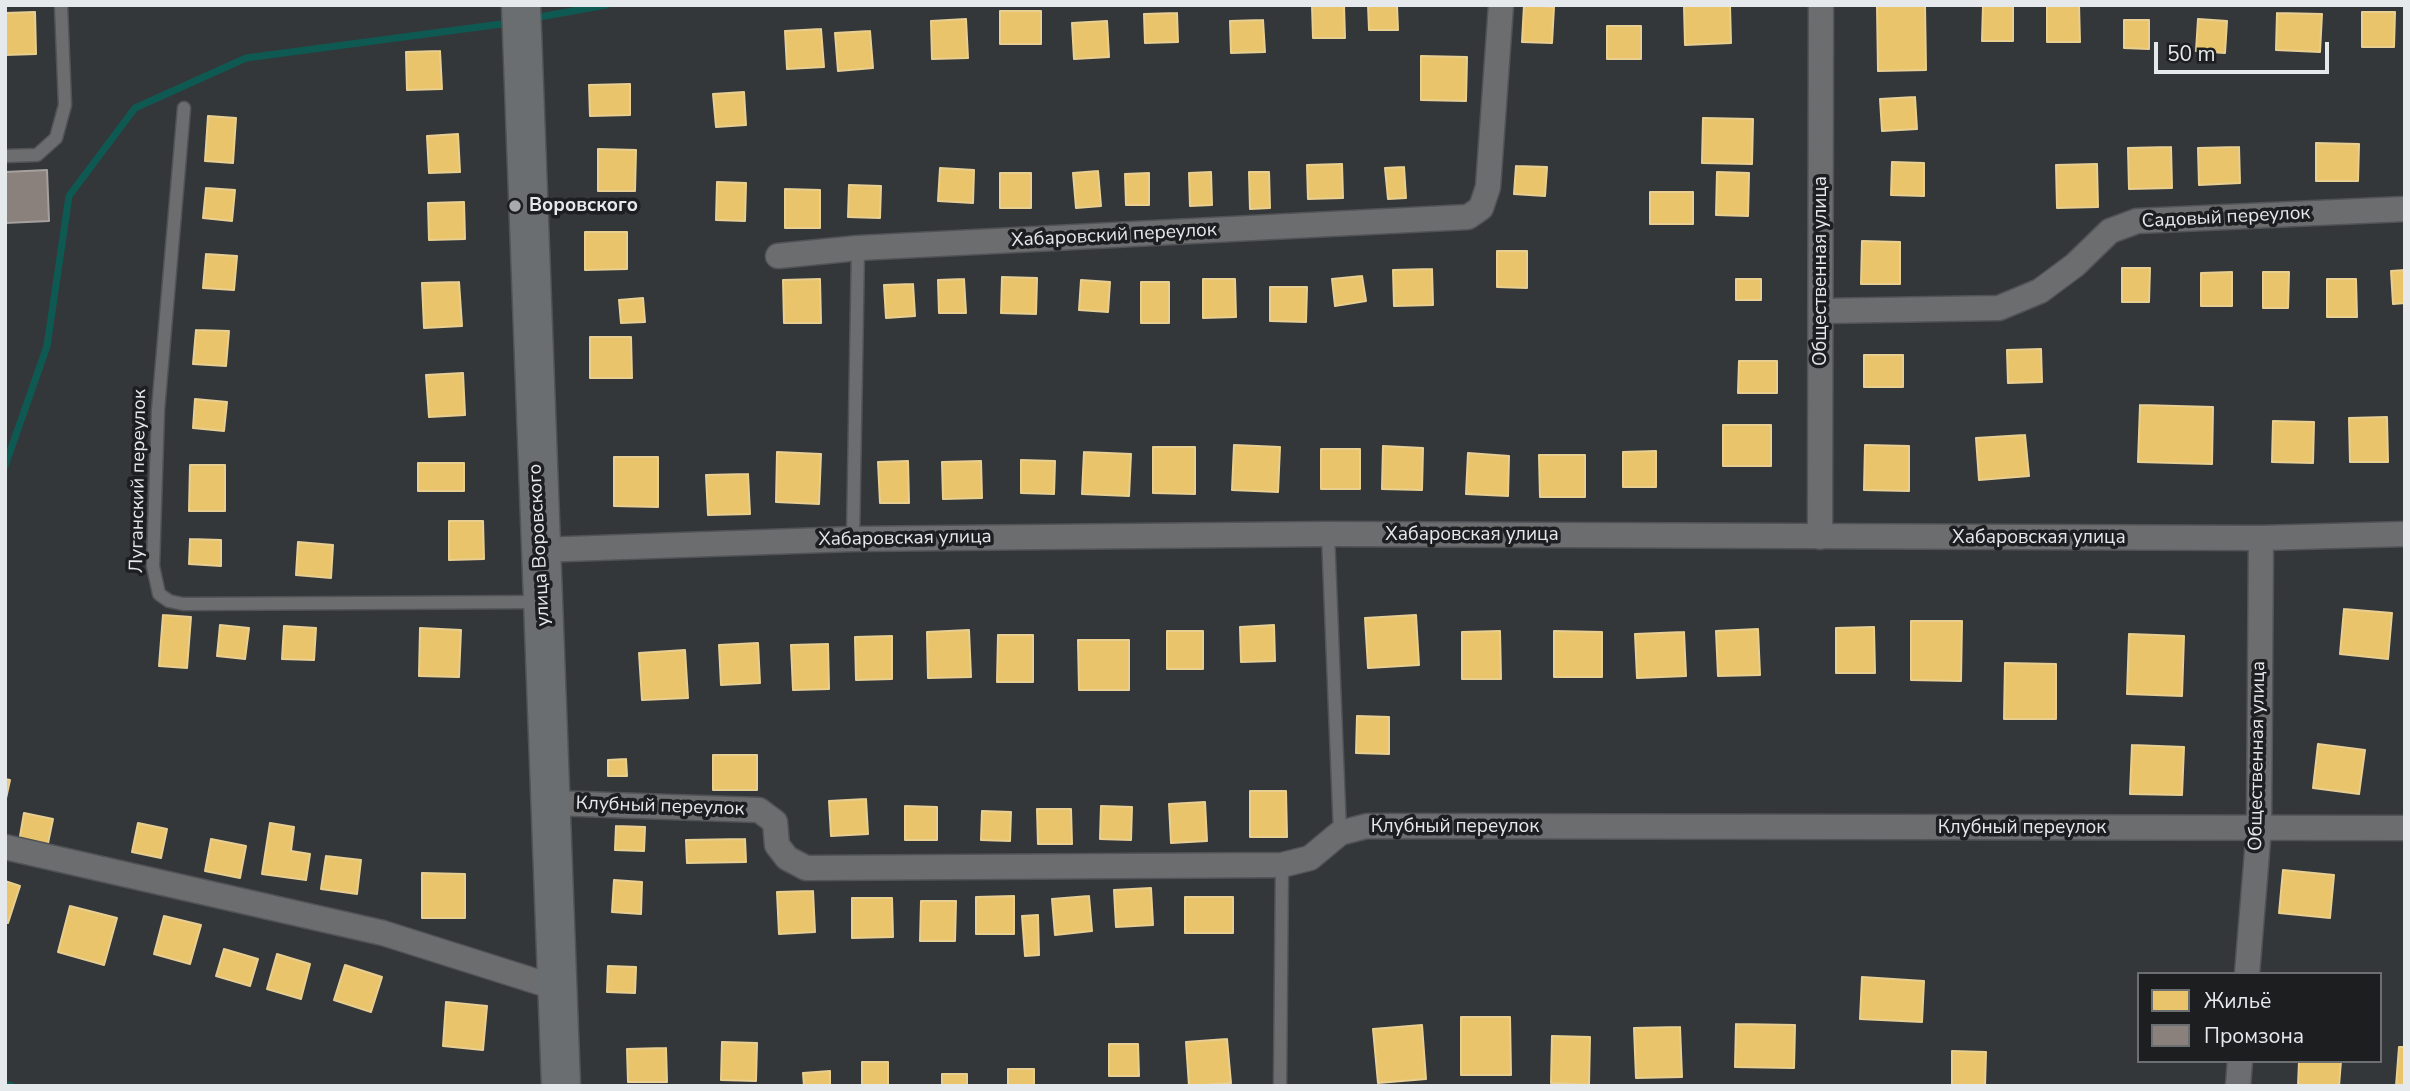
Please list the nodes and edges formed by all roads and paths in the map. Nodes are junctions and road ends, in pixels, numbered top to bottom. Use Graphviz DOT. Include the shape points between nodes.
graph roads {
  1 [pos="61,5"];
  2 [pos="1501,5"];
  3 [pos="1821,5"];
  4 [pos="523,21"];
  5 [pos="184,108"];
  6 [pos="5,156"];
  7 [pos="2405,209"];
  8 [pos="858,248"];
  9 [pos="778,256"];
  10 [pos="1822,311"];
  11 [pos="1328,534"];
  12 [pos="2405,534"];
  13 [pos="1820,537"];
  14 [pos="2261,538"];
  15 [pos="853,539"];
  16 [pos="539,550"];
  17 [pos="543,602"];
  18 [pos="551,803"];
  19 [pos="2259,828"];
  20 [pos="2405,828"];
  21 [pos="1340,833"];
  22 [pos="5,847"];
  23 [pos="1282,865"];
  24 [pos="2247,972"];
  25 [pos="557,988"];
  26 [pos="2240,1063"];
  27 [pos="561,1086"];
  28 [pos="1280,1086"];
  29 [pos="2238,1086"];
  1 -- 6 [label="lane" via="65,105 56,138 37,155"];
  2 -- 8 [label="street, Хабаровский переулок" via="1488,187 1480,208 1468,217"];
  3 -- 10 [label="street, Общественная улица"];
  4 -- 16 [label="main road, улица Воровского"];
  5 -- 17 [label="lane, Луганский переулок" via="158,410 153,566 159,594 183,604"];
  7 -- 10 [label="street, Садовый переулок" via="2137,221 2110,231 2076,265 2040,291 1999,308"];
  8 -- 9 [label="street, Хабаровский переулок"];
  8 -- 15 [label="lane"];
  10 -- 13 [label="street, Общественная улица"];
  11 -- 13 [label="street, Хабаровская улица"];
  11 -- 15 [label="street, Хабаровская улица"];
  11 -- 21 [label="lane"];
  12 -- 14 [label="street, Хабаровская улица"];
  13 -- 14 [label="street, Хабаровская улица"];
  14 -- 19 [label="street, Общественная улица"];
  15 -- 16 [label="street, Хабаровская улица"];
  16 -- 17 [label="main road, улица Воровского"];
  17 -- 18 [label="main road, улица Воровского"];
  18 -- 23 [label="street, Клубный переулок" via="759,810 775,822 777,845 787,858 806,868"];
  18 -- 25 [label="main road, улица Воровского"];
  19 -- 20 [label="street, Клубный переулок"];
  19 -- 21 [label="street, Клубный переулок" via="1367,826"];
  19 -- 24 [label="street, Общественная улица"];
  21 -- 23 [label="street, Клубный переулок" via="1310,858"];
  22 -- 25 [label="street" via="383,933"];
  23 -- 28 [label="lane"];
  25 -- 27 [label="main road, улица Воровского"];
  26 -- 29 [label="street"];
}
